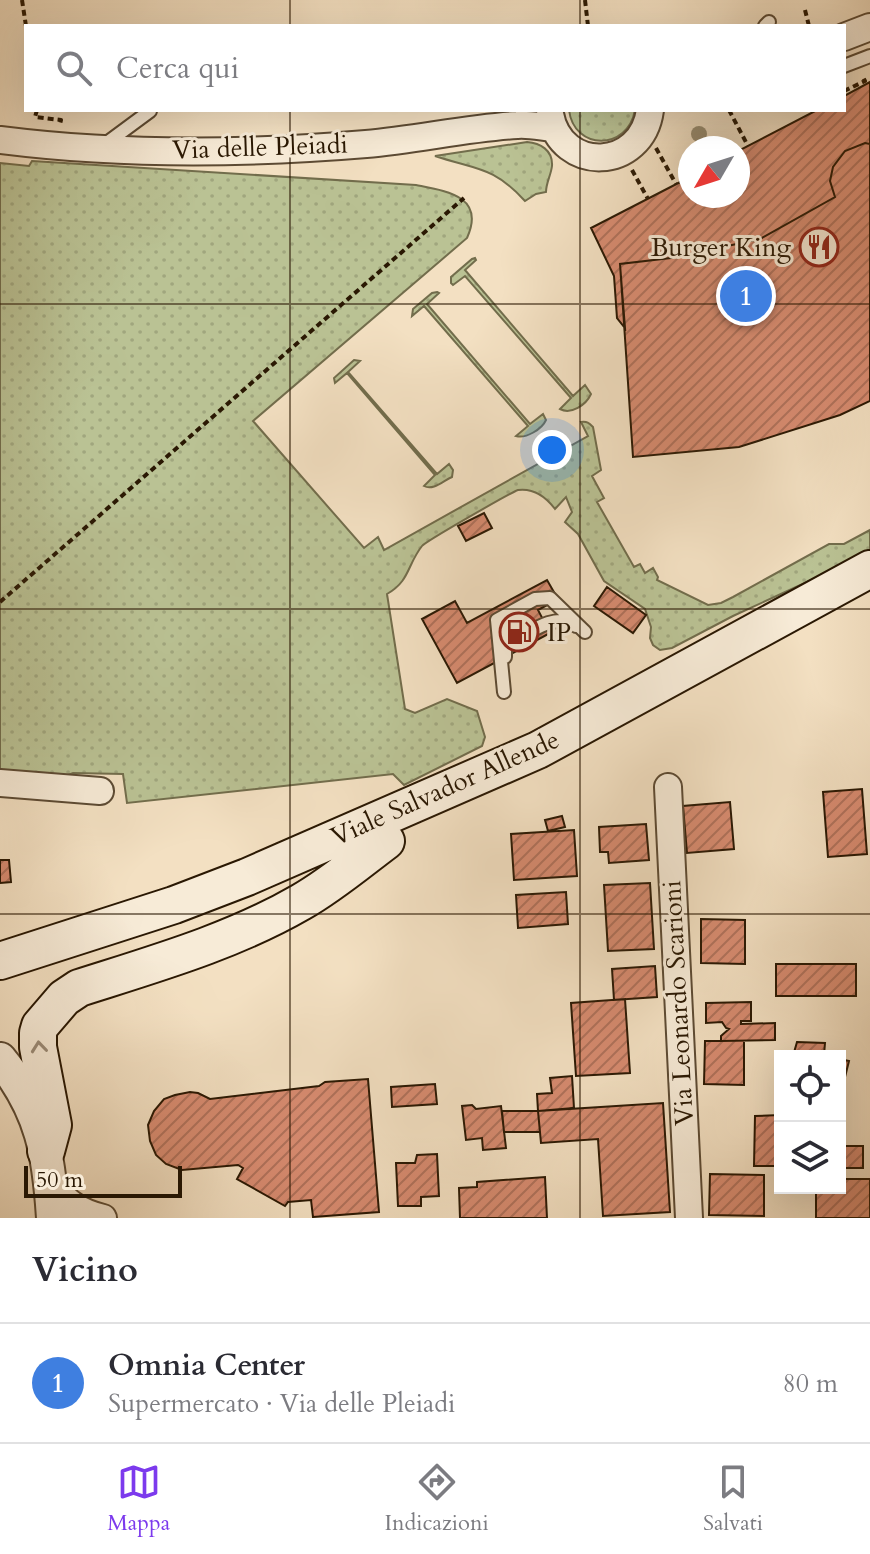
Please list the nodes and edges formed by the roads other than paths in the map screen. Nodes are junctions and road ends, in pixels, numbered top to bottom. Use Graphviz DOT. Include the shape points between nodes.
graph roads {
  1 [pos="870,27"];
  2 [pos="846,36"];
  3 [pos="870,56"];
  4 [pos="846,65"];
  5 [pos="149,112"];
  6 [pos="651,112"];
  7 [pos="541,118"];
  8 [pos="0,140"];
  9 [pos="100,148"];
  10 [pos="870,569"];
  11 [pos="870,592"];
  12 [pos="504,692"];
  13 [pos="0,783"];
  14 [pos="668,787"];
  15 [pos="100,791"];
  16 [pos="386,841"];
  17 [pos="0,961"];
  18 [pos="0,985"];
  19 [pos="9,1071"];
  20 [pos="48,1168"];
  21 [pos="34,1218"];
  22 [pos="53,1218"];
  23 [pos="103,1218"];
  24 [pos="689,1218"];
  1 -- 2 [label="street"];
  3 -- 4 [label="lane"];
  5 -- 9 [label="lane"];
  6 -- 7 [label="street, Via delle Pleiadi" via="635,143 605,158 573,150"];
  7 -- 9 [label="street, Via delle Pleiadi" via="316,148"];
  8 -- 9 [label="street, Via delle Pleiadi"];
  10 -- 17 [label="main road, Viale Salvador Allende" via="538,750 247,877"];
  11 -- 16 [label="main road, Viale Salvador Allende" via="554,761"];
  12 -- 12 [label="lane" via="505,646 553,621 569,621 585,632 550,598 535,599 497,620"];
  13 -- 15 [label="street"];
  14 -- 24 [label="street, Via Leonardo Scarioni"];
  16 -- 18 [label="main road, Viale Salvador Allende" via="196,923"];
  20 -- 16 [label="main road, one-way" via="53,1125 37,1039 40,1026 64,998 79,988 200,949 292,908"];
  19 -- 20 [label="street" via="30,1103"];
  19 -- 21 [label="street"];
  20 -- 22 [label="street"];
  20 -- 23 [label="street" via="73,1206"];
}
